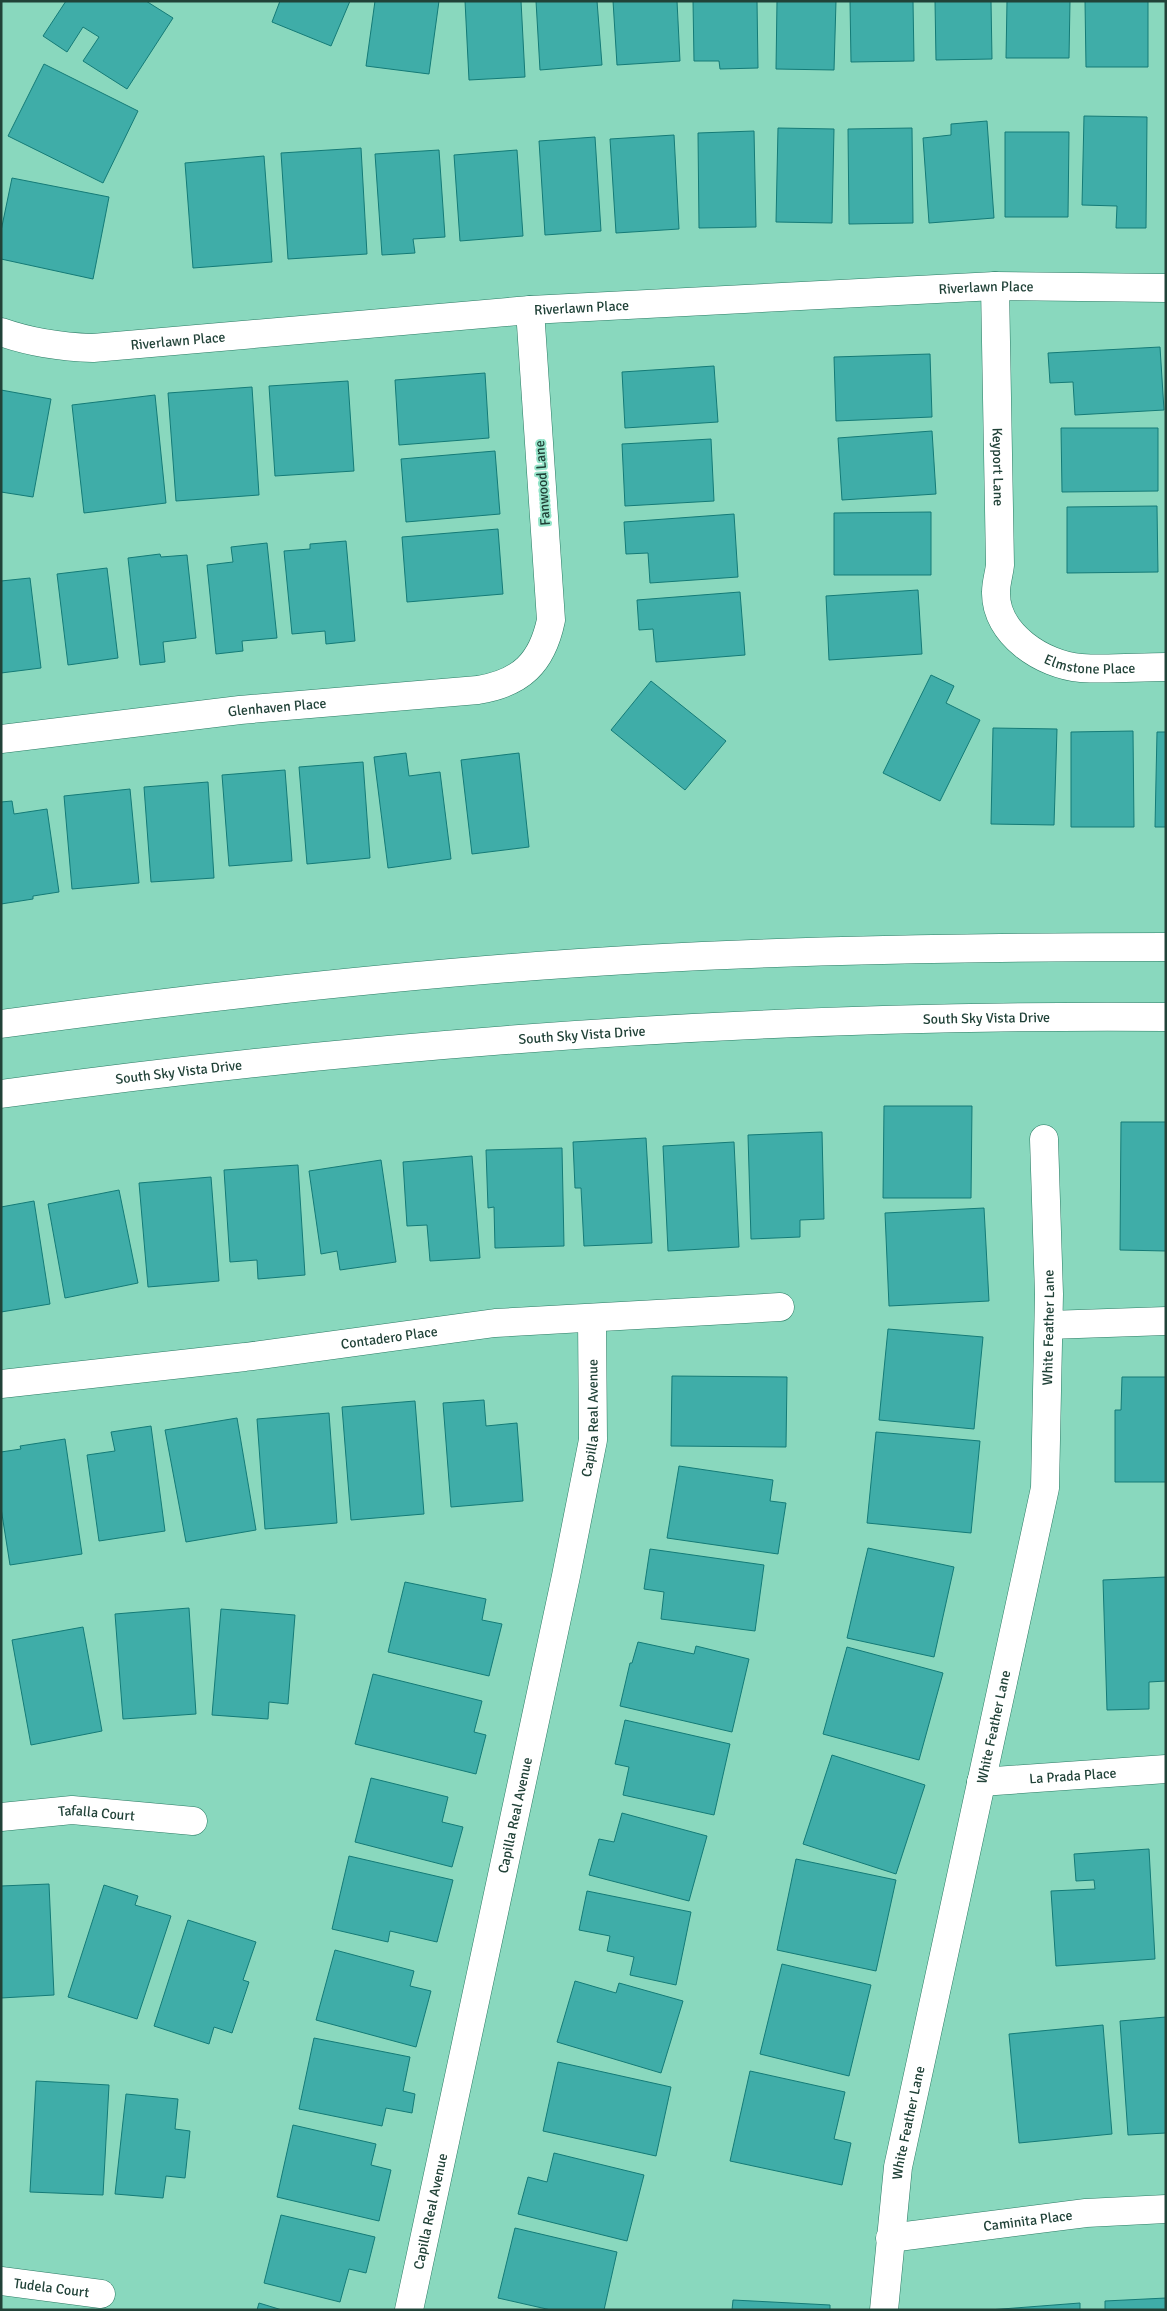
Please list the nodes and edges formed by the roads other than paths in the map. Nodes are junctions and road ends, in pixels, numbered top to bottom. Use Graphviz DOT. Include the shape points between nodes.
graph roads {
  1 [pos="995,286"];
  2 [pos="1166,288"];
  3 [pos="530,310"];
  4 [pos="1,332"];
  5 [pos="1020,642"];
  6 [pos="540,654"];
  7 [pos="1166,667"];
  8 [pos="1,739"];
  9 [pos="1166,947"];
  10 [pos="1166,1017"];
  11 [pos="1,1024"];
  12 [pos="1,1094"];
  13 [pos="1044,1139"];
  14 [pos="780,1307"];
  15 [pos="592,1318"];
  16 [pos="1166,1321"];
  17 [pos="1048,1325"];
  18 [pos="1,1384"];
  19 [pos="1166,1769"];
  20 [pos="981,1782"];
  21 [pos="1,1817"];
  22 [pos="193,1821"];
  23 [pos="1166,2209"];
  24 [pos="890,2238"];
  25 [pos="1,2281"];
  26 [pos="101,2294"];
  27 [pos="409,2310"];
  28 [pos="884,2310"];
  1 -- 2 [label="street, Riverlawn Place"];
  1 -- 3 [label="street, Riverlawn Place"];
  1 -- 5 [label="street, Keyport Lane" via="1000,565 996,593 1008,628"];
  3 -- 4 [label="street, Riverlawn Place" via="93,348 58,347"];
  3 -- 6 [label="street, Fanwood Lane" via="551,620"];
  5 -- 7 [label="street, Elmstone Place" via="1058,663 1079,668"];
  6 -- 8 [label="street, Glenhaven Place" via="513,680 478,690 240,710"];
  9 -- 11 [label="street" via="1020,947 643,959 360,982 116,1008"];
  10 -- 12 [label="street, South Sky Vista Drive" via="1027,1016 818,1021 600,1032 272,1060"];
  13 -- 17 [label="street, White Feather Lane" via="1050,1294"];
  14 -- 15 [label="street, Contadero Place"];
  15 -- 18 [label="street, Contadero Place" via="495,1323 244,1357"];
  15 -- 27 [label="street, Capilla Real Avenue" via="593,1440"];
  16 -- 17 [label="street"];
  17 -- 20 [label="street, White Feather Lane" via="1044,1488"];
  19 -- 20 [label="street, La Prada Place"];
  20 -- 24 [label="street, White Feather Lane" via="898,2167"];
  21 -- 22 [label="street, Tafalla Court" via="72,1810"];
  23 -- 24 [label="street, Caminita Place" via="1086,2213"];
  24 -- 28 [label="street, White Feather Lane"];
  25 -- 26 [label="street, Tudela Court"];
}
